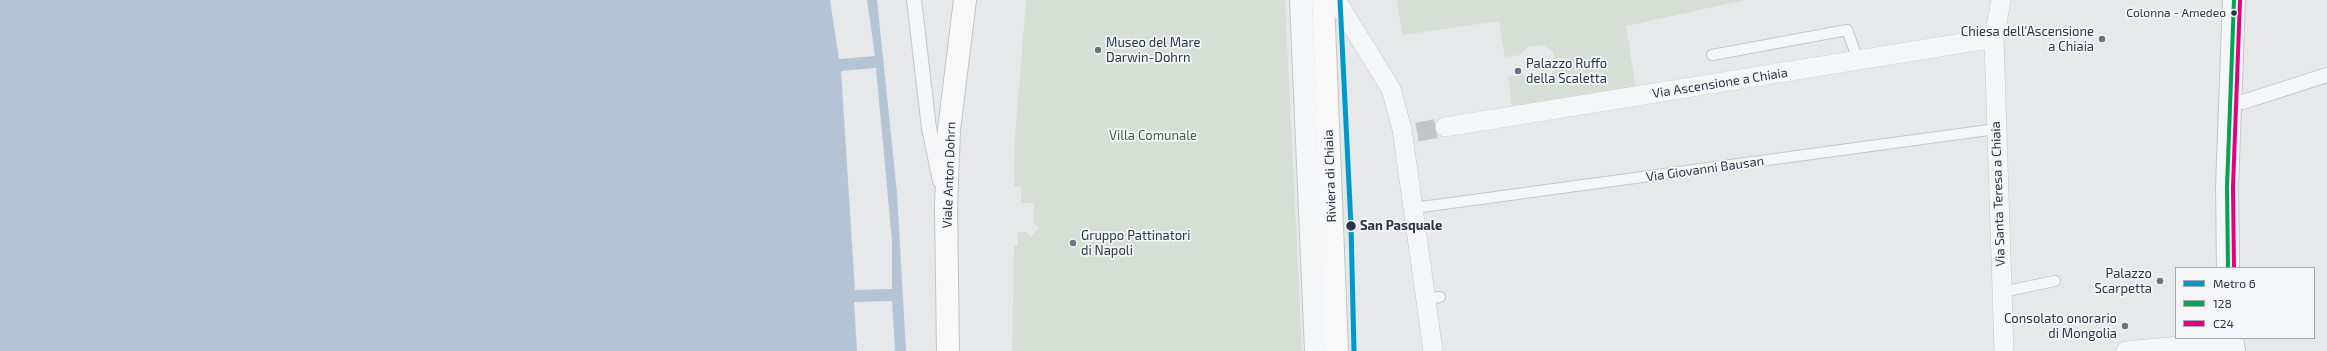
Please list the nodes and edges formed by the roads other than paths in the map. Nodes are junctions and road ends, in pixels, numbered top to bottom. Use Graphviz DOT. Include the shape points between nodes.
graph roads {
  1 [pos="914,0"];
  2 [pos="965,0"];
  3 [pos="1301,0"];
  4 [pos="1323,0"];
  5 [pos="1336,0"];
  6 [pos="2001,0"];
  7 [pos="2234,0"];
  8 [pos="1994,38"];
  9 [pos="1712,55"];
  10 [pos="1858,60"];
  11 [pos="2327,75"];
  12 [pos="2243,102"];
  13 [pos="1445,127"];
  14 [pos="1996,129"];
  15 [pos="946,208"];
  16 [pos="1414,208"];
  17 [pos="2228,267"];
  18 [pos="2055,281"];
  19 [pos="2002,292"];
  20 [pos="2233,343"];
  21 [pos="948,351"];
  22 [pos="1316,351"];
  23 [pos="1337,351"];
  24 [pos="1433,351"];
  25 [pos="2004,351"];
  26 [pos="2126,351"];
  1 -- 15 [label="street" via="929,128"];
  2 -- 15 [label="main road, Viale Anton Dohrn" via="950,130"];
  3 -- 22 [label="street"];
  4 -- 23 [label="main road, Riviera di Chiaia"];
  5 -- 16 [label="street" via="1390,89 1410,133"];
  6 -- 8 [label="street, Via Santa Teresa a Chiaia"];
  7 -- 17 [label="street"];
  8 -- 10 [label="street, Via Ascensione a Chiaia"];
  8 -- 14 [label="street, Via Santa Teresa a Chiaia"];
  9 -- 10 [label="lane" via="1847,30"];
  10 -- 13 [label="street, Via Ascensione a Chiaia"];
  11 -- 12 [label="street"];
  14 -- 16 [label="lane, Via Giovanni Bausan"];
  14 -- 19 [label="street, Via Santa Teresa a Chiaia"];
  15 -- 21 [label="main road, Viale Anton Dohrn"];
  16 -- 24 [label="street" via="1433,298"];
  18 -- 19 [label="lane"];
  19 -- 25 [label="street, Via Santa Teresa a Chiaia"];
  20 -- 26 [label="street"];
}
